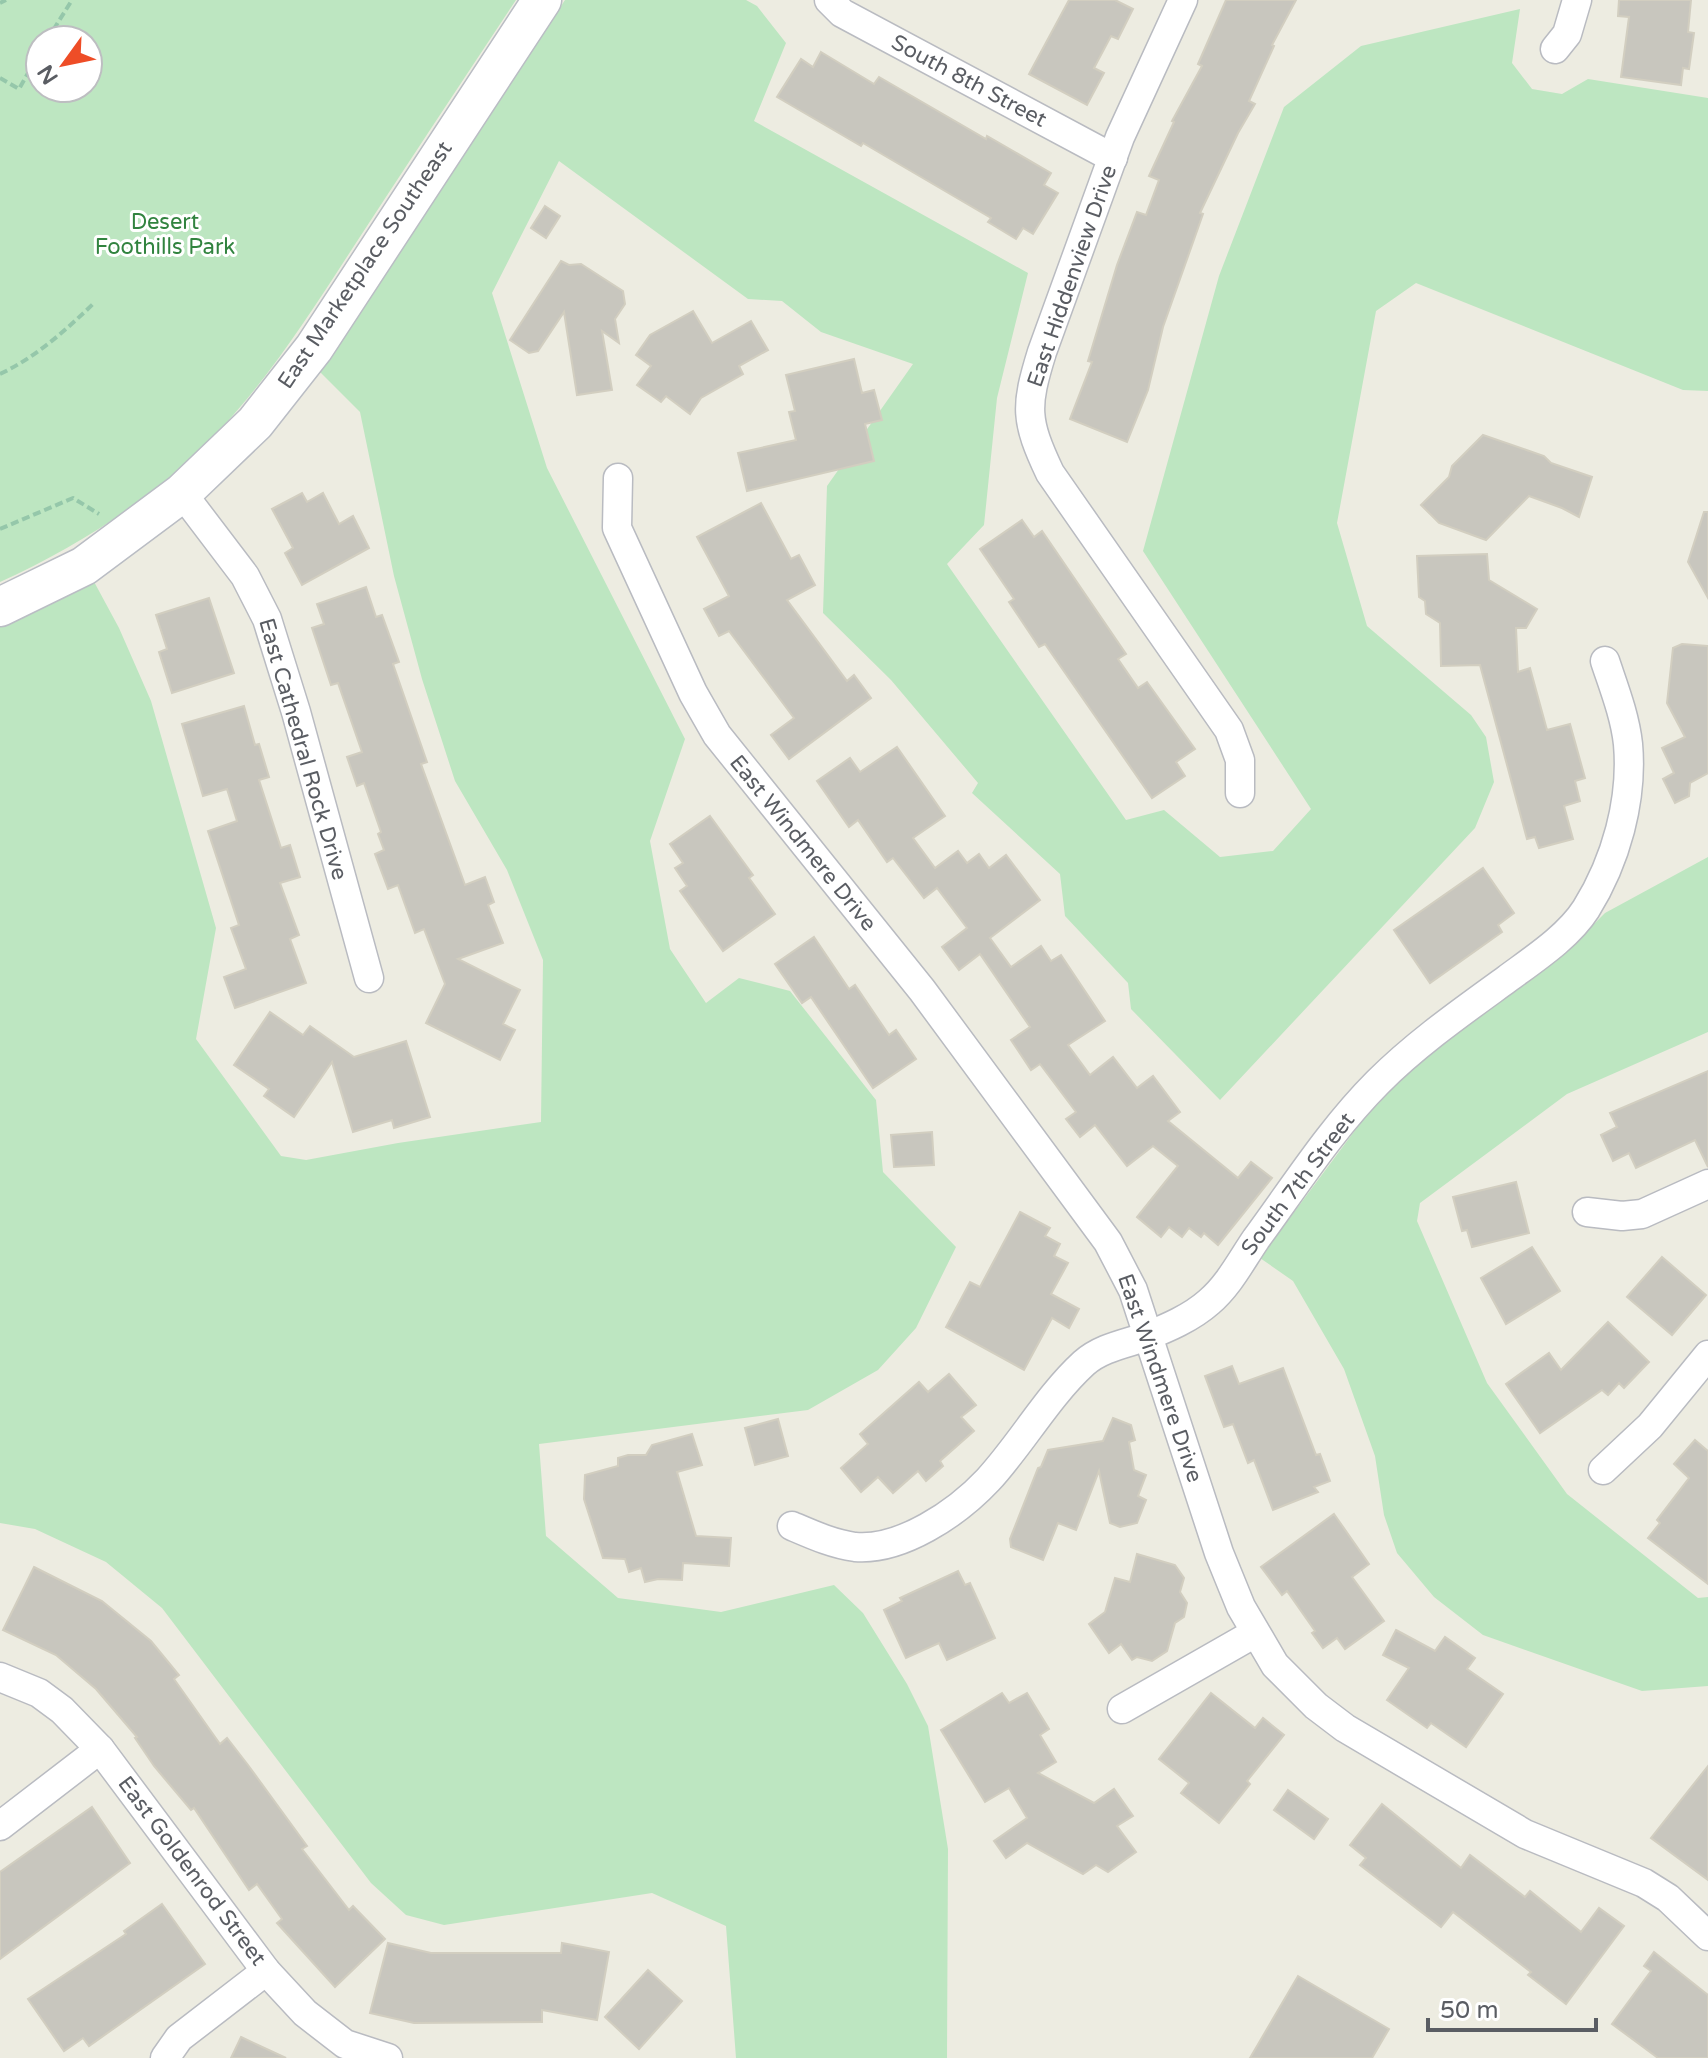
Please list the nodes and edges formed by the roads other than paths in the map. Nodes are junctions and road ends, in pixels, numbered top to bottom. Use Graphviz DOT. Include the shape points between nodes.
graph roads {
  1 [pos="542,0"];
  2 [pos="829,0"];
  3 [pos="1183,0"];
  4 [pos="1577,0"];
  5 [pos="1555,49"];
  6 [pos="1113,158"];
  7 [pos="618,478"];
  8 [pos="182,493"];
  9 [pos="0,607"];
  10 [pos="1605,661"];
  11 [pos="1240,793"];
  12 [pos="369,978"];
  13 [pos="1708,1184"];
  14 [pos="1587,1212"];
  15 [pos="1146,1336"];
  16 [pos="1708,1355"];
  17 [pos="1603,1470"];
  18 [pos="792,1526"];
  19 [pos="1255,1633"];
  20 [pos="0,1677"];
  21 [pos="1122,1709"];
  22 [pos="100,1749"];
  23 [pos="0,1826"];
  24 [pos="1708,1936"];
  25 [pos="266,1971"];
  26 [pos="165,2058"];
  27 [pos="388,2058"];
  1 -- 8 [label="street, East Marketplace Southeast" via="314,348 255,423"];
  2 -- 6 [label="street, South 8th Street" via="842,13"];
  3 -- 6 [label="street, East Hiddenview Drive"];
  4 -- 5 [label="street" via="1567,34"];
  6 -- 11 [label="street, East Hiddenview Drive" via="1032,384 1034,438 1050,473 1229,730 1240,760"];
  7 -- 15 [label="street, East Windmere Drive" via="617,528 717,735 922,990 1108,1242 1133,1290"];
  8 -- 9 [label="street, East Marketplace Southeast" via="84,566"];
  8 -- 12 [label="street, East Cathedral Rock Drive" via="245,576 267,619"];
  10 -- 15 [label="street, South 7th Street" via="1628,744 1628,788 1612,857 1586,910 1557,940 1379,1081 1308,1167 1226,1284 1194,1314"];
  13 -- 14 [label="street" via="1642,1214"];
  15 -- 18 [label="street, South 7th Street" via="1085,1363 986,1482 925,1529 879,1546 857,1547"];
  15 -- 19 [label="street, East Windmere Drive" via="1219,1553"];
  16 -- 17 [label="street" via="1650,1426"];
  19 -- 21 [label="street"];
  19 -- 24 [label="street, East Windmere Drive" via="1275,1665 1345,1728 1525,1834 1644,1883"];
  20 -- 22 [label="street, East Goldenrod Street" via="39,1693"];
  22 -- 23 [label="street"];
  22 -- 25 [label="street, East Goldenrod Street"];
  25 -- 26 [label="street" via="179,2038"];
  25 -- 27 [label="street, East Goldenrod Street" via="305,2013 345,2044"];
}
